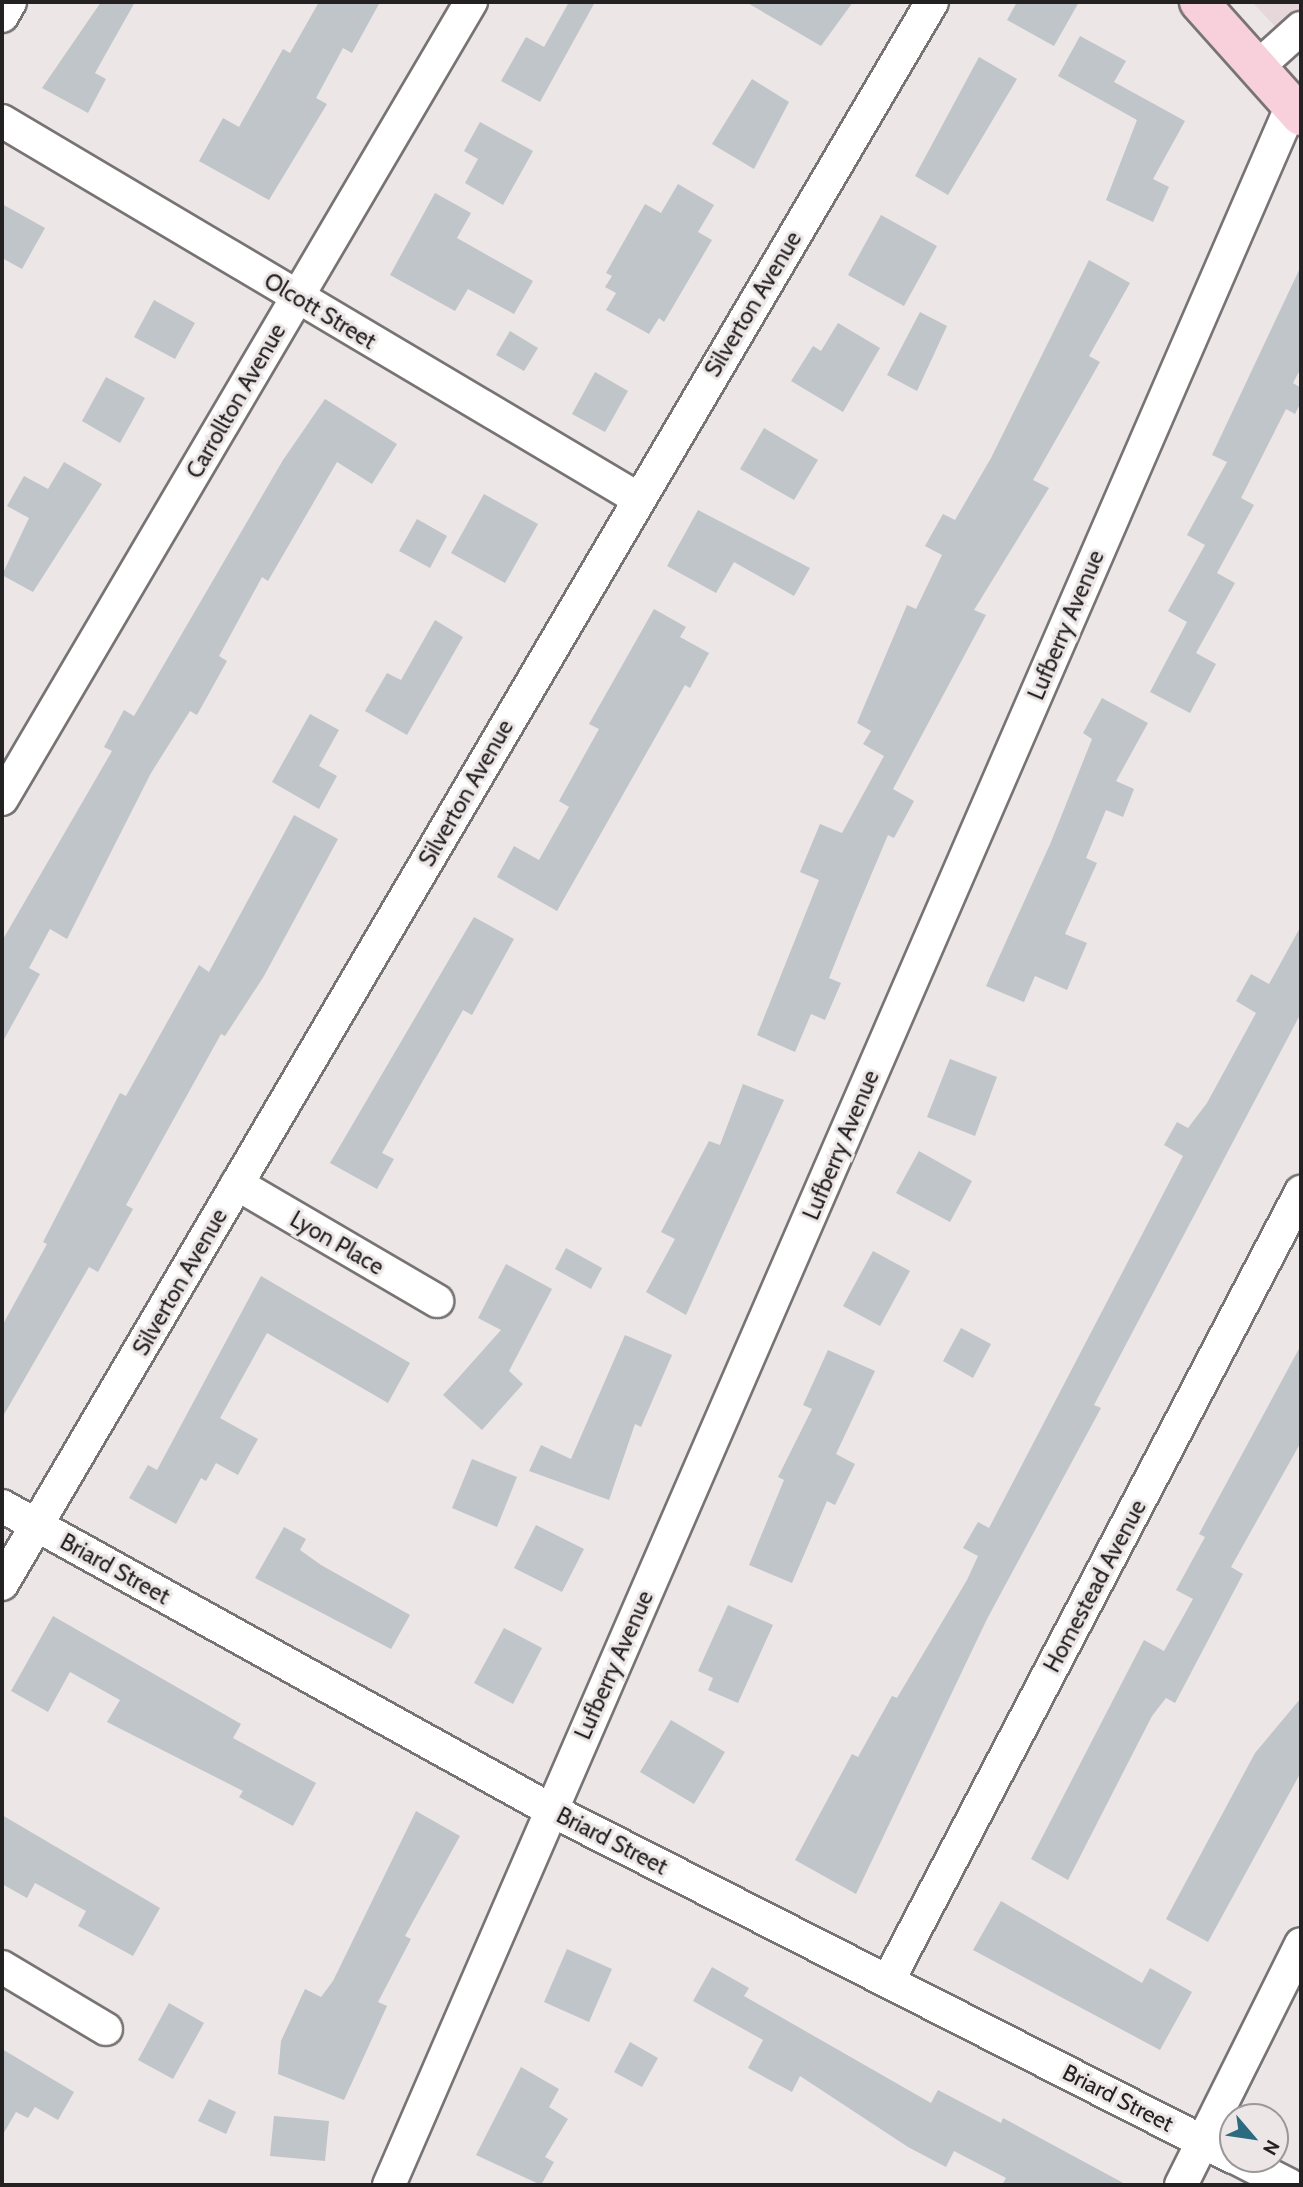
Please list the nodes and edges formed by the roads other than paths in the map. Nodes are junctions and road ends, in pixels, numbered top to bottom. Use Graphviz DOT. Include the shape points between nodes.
graph roads {
  1 [pos="10,2"];
  2 [pos="471,2"];
  3 [pos="932,2"];
  4 [pos="1199,2"];
  5 [pos="2,16"];
  6 [pos="1301,28"];
  7 [pos="1261,64"];
  8 [pos="1297,111"];
  9 [pos="2,121"];
  10 [pos="297,297"];
  11 [pos="639,499"];
  12 [pos="2,799"];
  13 [pos="237,1184"];
  14 [pos="1301,1192"];
  15 [pos="437,1301"];
  16 [pos="2,1506"];
  17 [pos="36,1526"];
  18 [pos="2,1584"];
  19 [pos="551,1810"];
  20 [pos="1301,1944"];
  21 [pos="2,1967"];
  22 [pos="888,1981"];
  23 [pos="106,2029"];
  24 [pos="1202,2141"];
  25 [pos="1219,2150"];
  26 [pos="1265,2173"];
  27 [pos="389,2185"];
  28 [pos="1181,2185"];
  29 [pos="1289,2185"];
  1 -- 5 [label="street"];
  2 -- 10 [label="street, Carrollton Avenue"];
  3 -- 11 [label="street, Silverton Avenue"];
  4 -- 7 [label="main road"];
  6 -- 7 [label="street"];
  7 -- 8 [label="main road"];
  8 -- 19 [label="street, Lufberry Avenue"];
  9 -- 10 [label="street, Olcott Street"];
  10 -- 11 [label="street, Olcott Street"];
  10 -- 12 [label="street, Carrollton Avenue"];
  11 -- 13 [label="street, Silverton Avenue"];
  13 -- 15 [label="street, Lyon Place"];
  13 -- 17 [label="street, Silverton Avenue"];
  14 -- 22 [label="street, Homestead Avenue"];
  16 -- 17 [label="street, Briard Street"];
  17 -- 18 [label="street, Silverton Avenue"];
  17 -- 19 [label="street, Briard Street"];
  19 -- 22 [label="street, Briard Street"];
  19 -- 27 [label="street, Lufberry Avenue"];
  20 -- 24 [label="street"];
  21 -- 23 [label="street"];
  22 -- 24 [label="street, Briard Street"];
  24 -- 25 [label="street, Briard Street"];
  24 -- 28 [label="street"];
  26 -- 29 [label="street"];
}
